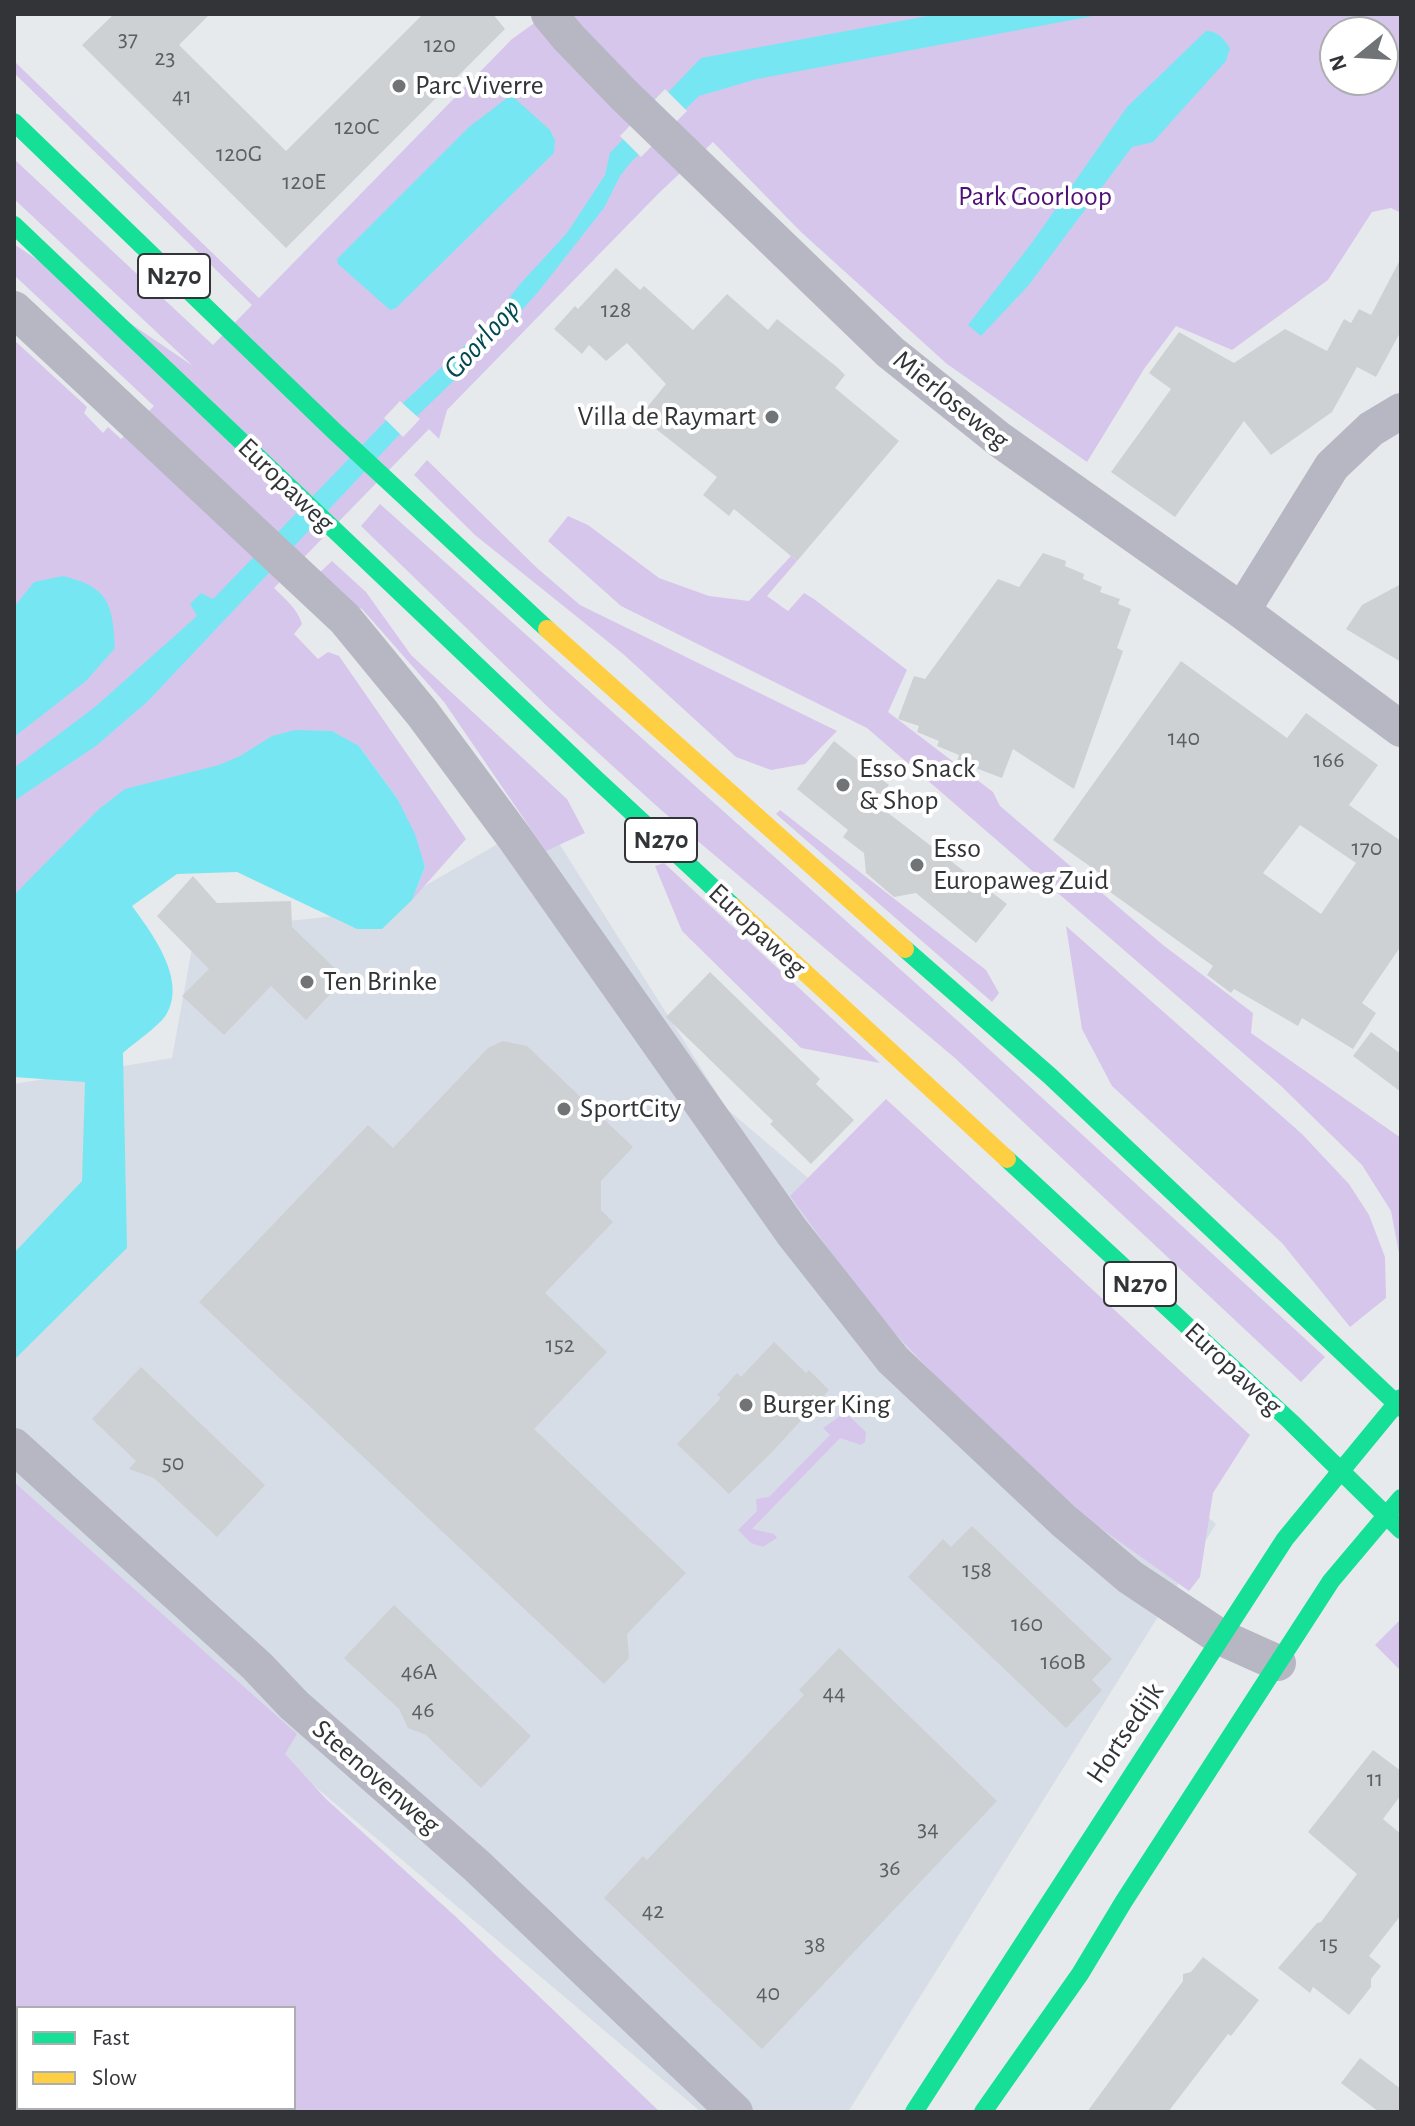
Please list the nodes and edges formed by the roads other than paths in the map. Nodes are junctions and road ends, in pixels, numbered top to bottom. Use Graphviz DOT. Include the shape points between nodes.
graph roads {
  1 [pos="549,14"];
  2 [pos="14,122"];
  3 [pos="14,225"];
  4 [pos="14,309"];
  5 [pos="1401,411"];
  6 [pos="1242,611"];
  7 [pos="1401,729"];
  8 [pos="1399,1403"];
  9 [pos="14,1446"];
  10 [pos="1341,1469"];
  11 [pos="1401,1498"];
  12 [pos="1385,1515"];
  13 [pos="1401,1530"];
  14 [pos="1220,1637"];
  15 [pos="1278,1663"];
  16 [pos="735,2112"];
  17 [pos="914,2112"];
  18 [pos="983,2112"];
  1 -- 6 [label="street, Mierloseweg" via="624,95 890,352 1000,440"];
  2 -- 8 [label="main road, N270" via="394,487 711,778 1050,1076"];
  3 -- 10 [label="main road, Europaweg / N270" via="595,778"];
  4 -- 14 [label="street, Europaweg" via="345,619 514,837 792,1232 893,1360 1130,1577"];
  5 -- 6 [label="street" via="1371,429 1332,466"];
  6 -- 7 [label="street, Mierloseweg"];
  8 -- 10 [label="main road, Hortsedijk"];
  9 -- 16 [label="street, Steenovenweg" via="477,1866"];
  10 -- 12 [label="main road, Europaweg / N270"];
  10 -- 14 [label="main road, Hortsedijk" via="1285,1539"];
  11 -- 12 [label="main road"];
  12 -- 13 [label="main road, Europaweg / N270"];
  12 -- 15 [label="main road" via="1331,1581"];
  14 -- 15 [label="street, Europaweg"];
  14 -- 17 [label="main road, Hortsedijk"];
  15 -- 18 [label="main road" via="1080,1974"];
}
